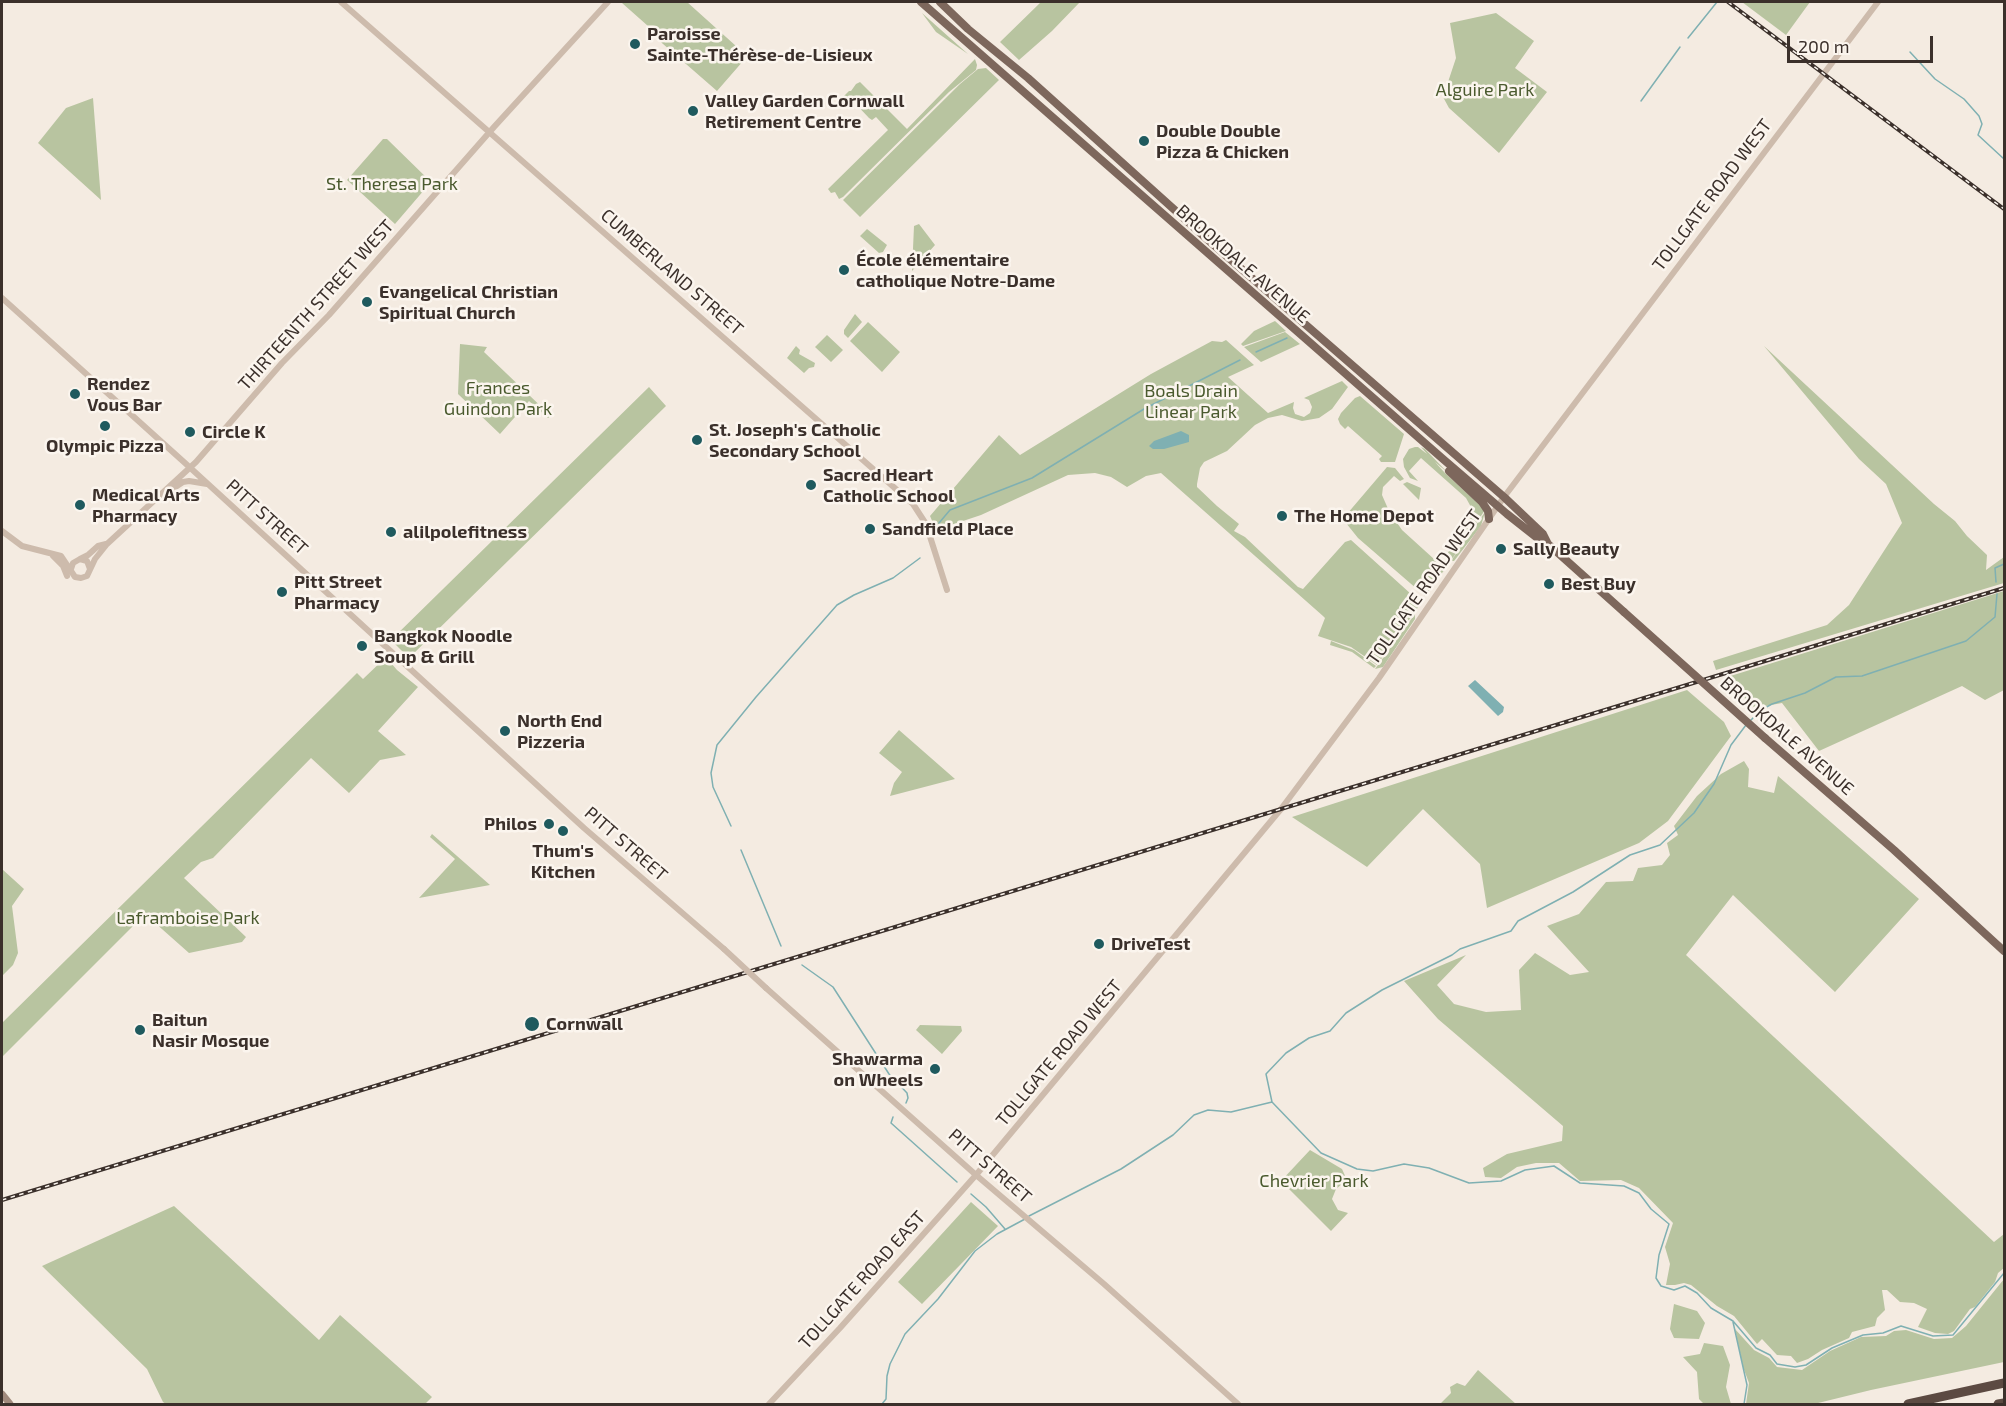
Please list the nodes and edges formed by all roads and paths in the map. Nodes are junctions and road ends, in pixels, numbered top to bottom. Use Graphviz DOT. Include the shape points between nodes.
graph roads {
  1 [pos="341,2"];
  2 [pos="608,2"];
  3 [pos="939,2"];
  4 [pos="1878,2"];
  5 [pos="923,3"];
  6 [pos="490,132"];
  7 [pos="2,298"];
  8 [pos="1443,459"];
  9 [pos="190,468"];
  10 [pos="207,484"];
  11 [pos="163,494"];
  12 [pos="1504,497"];
  13 [pos="1498,506"];
  14 [pos="1489,519"];
  15 [pos="2,531"];
  16 [pos="107,544"];
  17 [pos="1548,544"];
  18 [pos="80,559"];
  19 [pos="90,569"];
  20 [pos="69,572"];
  21 [pos="947,590"];
  22 [pos="2004,951"];
  23 [pos="976,1175"];
  24 [pos="2004,1378"];
  25 [pos="2004,1383"];
  26 [pos="1966,1392"];
  27 [pos="2,1394"];
  28 [pos="2004,1403"];
  29 [pos="10,1404"];
  30 [pos="769,1404"];
  31 [pos="1238,1404"];
  32 [pos="1908,1404"];
  33 [pos="1998,1404"];
  1 -- 6 [label="street, CUMBERLAND STREET"];
  2 -- 6 [label="street, THIRTEENTH STREET WEST"];
  3 -- 12 [label="main road, BROOKDALE AVENUE"];
  4 -- 12 [label="street, TOLLGATE ROAD WEST"];
  5 -- 8 [label="main road, BROOKDALE AVENUE"];
  6 -- 9 [label="street, THIRTEENTH STREET WEST"];
  6 -- 21 [label="street, CUMBERLAND STREET" via="913,504 926,524"];
  7 -- 9 [label="street, PITT STREET"];
  8 -- 13 [label="main road, BROOKDALE AVENUE"];
  8 -- 14 [label="main road" via="1448,470 1482,502"];
  9 -- 10 [label="street, PITT STREET"];
  9 -- 11 [label="street, THIRTEENTH STREET WEST"];
  10 -- 11 [label="street" via="183,482"];
  10 -- 23 [label="street, PITT STREET, bridge" via="580,824"];
  11 -- 16 [label="street, THIRTEENTH STREET WEST"];
  12 -- 13 [label="street, TOLLGATE ROAD WEST"];
  12 -- 17 [label="main road, BROOKDALE AVENUE" via="1543,534"];
  13 -- 14 [label="street, TOLLGATE ROAD WEST"];
  13 -- 17 [label="main road, BROOKDALE AVENUE"];
  14 -- 23 [label="street, TOLLGATE ROAD WEST" via="1318,762"];
  15 -- 20 [label="street" via="22,546 61,556"];
  16 -- 18 [label="street"];
  16 -- 19 [label="street"];
  17 -- 22 [label="main road, BROOKDALE AVENUE, bridge"];
  18 -- 19 [label="street" via="87,561"];
  18 -- 20 [label="street" via="73,562"];
  19 -- 20 [label="street" via="81,578"];
  23 -- 30 [label="street, TOLLGATE ROAD EAST"];
  23 -- 31 [label="street, PITT STREET"];
  24 -- 26 [label="highway"];
  25 -- 26 [label="highway"];
  26 -- 32 [label="highway"];
  27 -- 29 [label="main road"];
  28 -- 33 [label="highway"];
}
